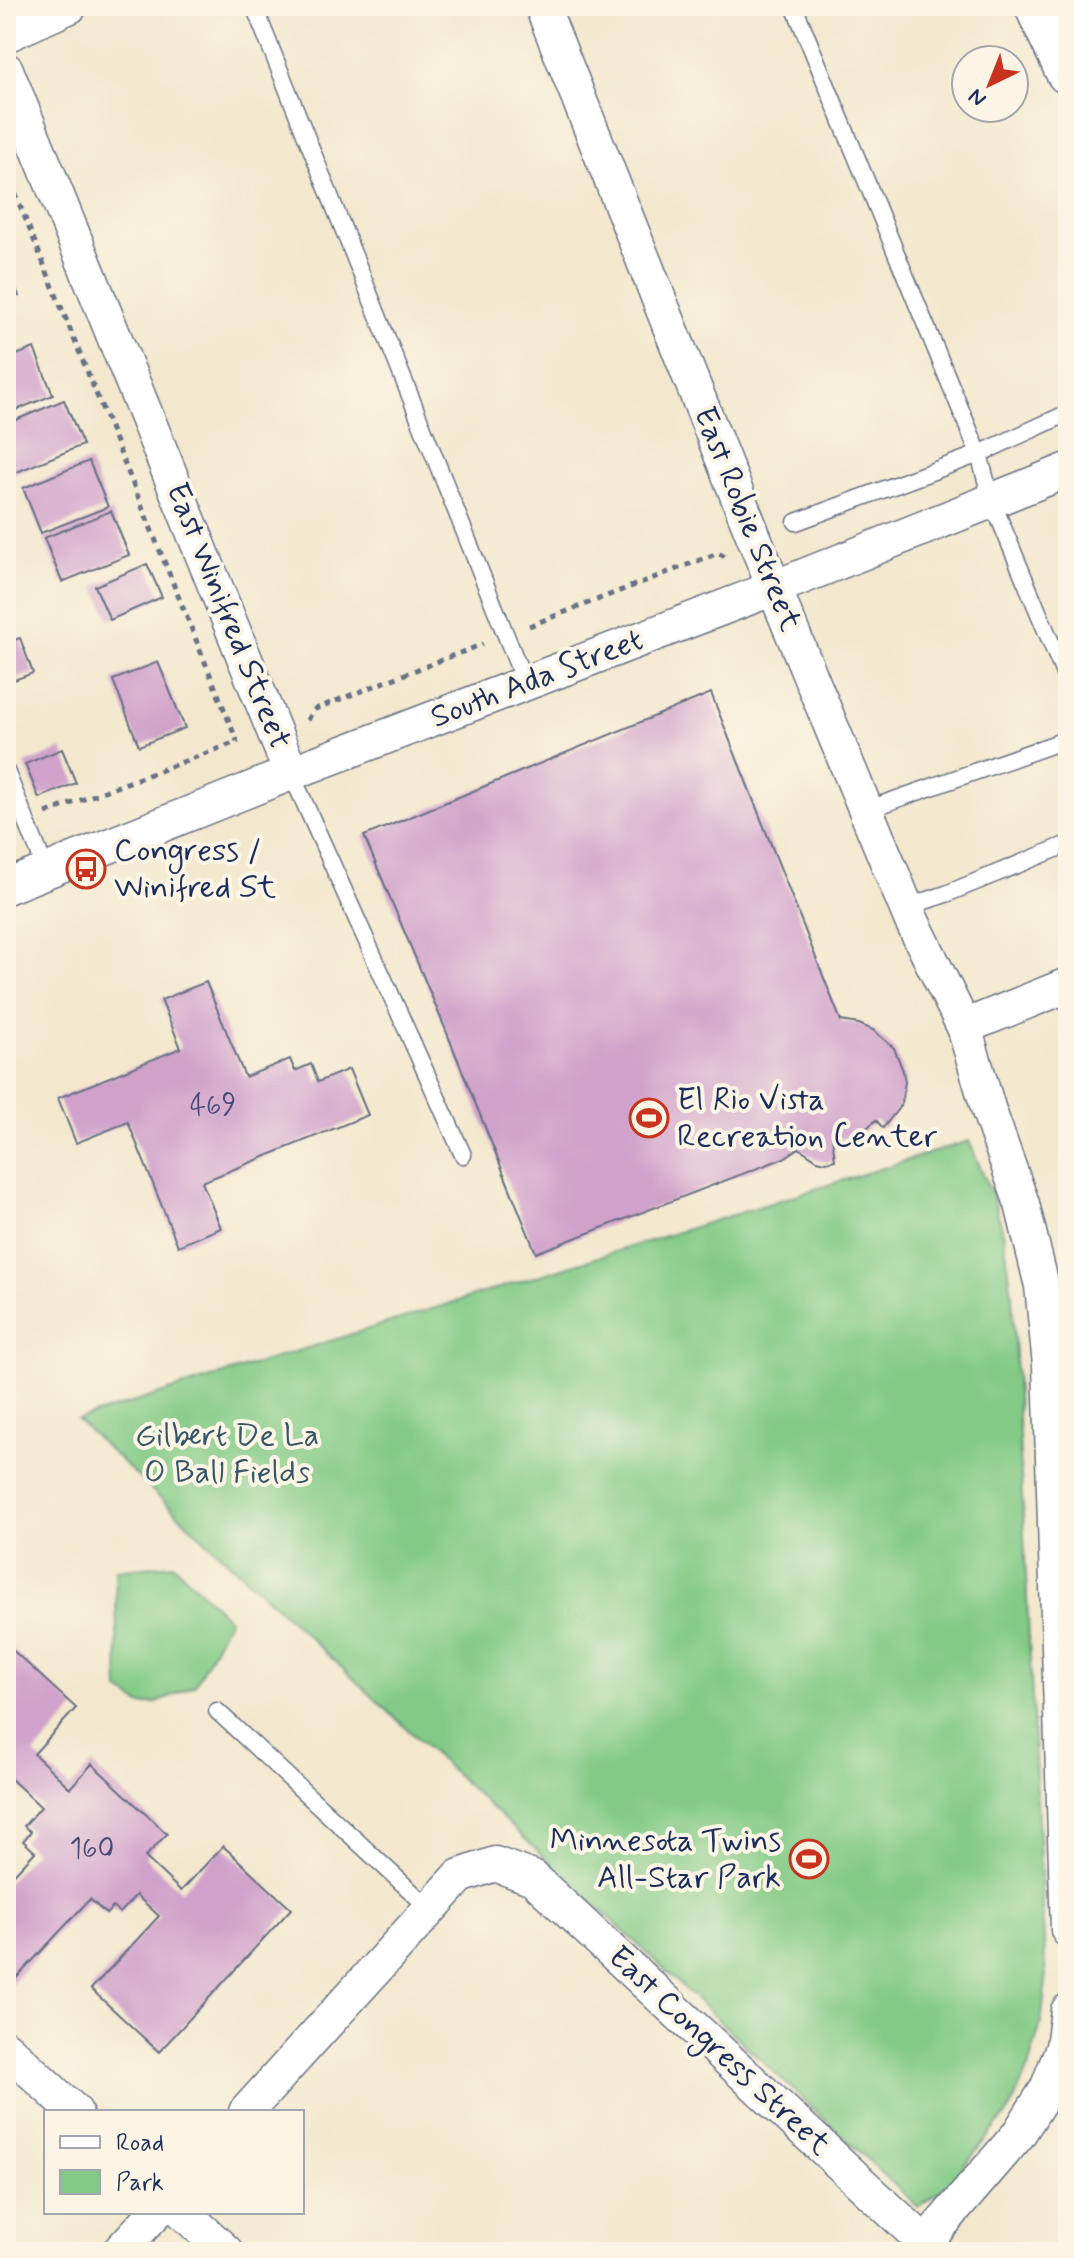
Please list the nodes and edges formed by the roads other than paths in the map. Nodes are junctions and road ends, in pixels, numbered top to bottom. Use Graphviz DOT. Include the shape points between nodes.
graph roads {
  1 [pos="70,6"];
  2 [pos="254,6"];
  3 [pos="542,6"];
  4 [pos="794,6"];
  5 [pos="1037,6"];
  6 [pos="6,35"];
  7 [pos="6,70"];
  8 [pos="1068,72"];
  9 [pos="1068,413"];
  10 [pos="979,454"];
  11 [pos="1068,470"];
  12 [pos="991,499"];
  13 [pos="796,522"];
  14 [pos="774,588"];
  15 [pos="525,683"];
  16 [pos="1068,683"];
  17 [pos="1068,739"];
  18 [pos="6,771"];
  19 [pos="291,773"];
  20 [pos="866,810"];
  21 [pos="1068,844"];
  22 [pos="47,872"];
  23 [pos="6,887"];
  24 [pos="907,907"];
  25 [pos="1068,985"];
  26 [pos="964,1027"];
  27 [pos="463,1155"];
  28 [pos="217,1711"];
  29 [pos="430,1909"];
  30 [pos="1068,1930"];
  31 [pos="1068,2011"];
  32 [pos="6,2048"];
  33 [pos="73,2110"];
  34 [pos="248,2110"];
  35 [pos="154,2214"];
  36 [pos="185,2214"];
  37 [pos="926,2249"];
  38 [pos="119,2252"];
  39 [pos="226,2252"];
  1 -- 6 [label="street"];
  2 -- 15 [label="lane"];
  3 -- 14 [label="street, East Robie Street"];
  4 -- 10 [label="lane"];
  5 -- 8 [label="main road"];
  7 -- 19 [label="street, East Winifred Street"];
  9 -- 10 [label="lane"];
  10 -- 12 [label="lane"];
  10 -- 13 [label="lane"];
  11 -- 12 [label="street, South Ada Street"];
  12 -- 14 [label="street, South Ada Street"];
  12 -- 16 [label="lane"];
  14 -- 15 [label="street, South Ada Street"];
  14 -- 20 [label="street, East Robie Street"];
  15 -- 19 [label="street, South Ada Street"];
  17 -- 20 [label="lane"];
  18 -- 22 [label="lane"];
  19 -- 22 [label="street, South Ada Street"];
  19 -- 27 [label="lane, East Winifred Street"];
  20 -- 24 [label="street, East Robie Street"];
  21 -- 24 [label="lane"];
  22 -- 23 [label="street, South Ada Street"];
  24 -- 26 [label="street, East Robie Street"];
  25 -- 26 [label="street"];
  26 -- 30 [label="street, East Robie Street" via="1022,1204 1042,1286 1050,1365"];
  28 -- 29 [label="lane"];
  29 -- 34 [label="street"];
  29 -- 37 [label="street, East Congress Street" via="460,1876 495,1864 533,1878"];
  31 -- 37 [label="street" via="1063,2047 1047,2089 1018,2135"];
  32 -- 33 [label="street"];
  35 -- 38 [label="street"];
  36 -- 39 [label="street"];
}
